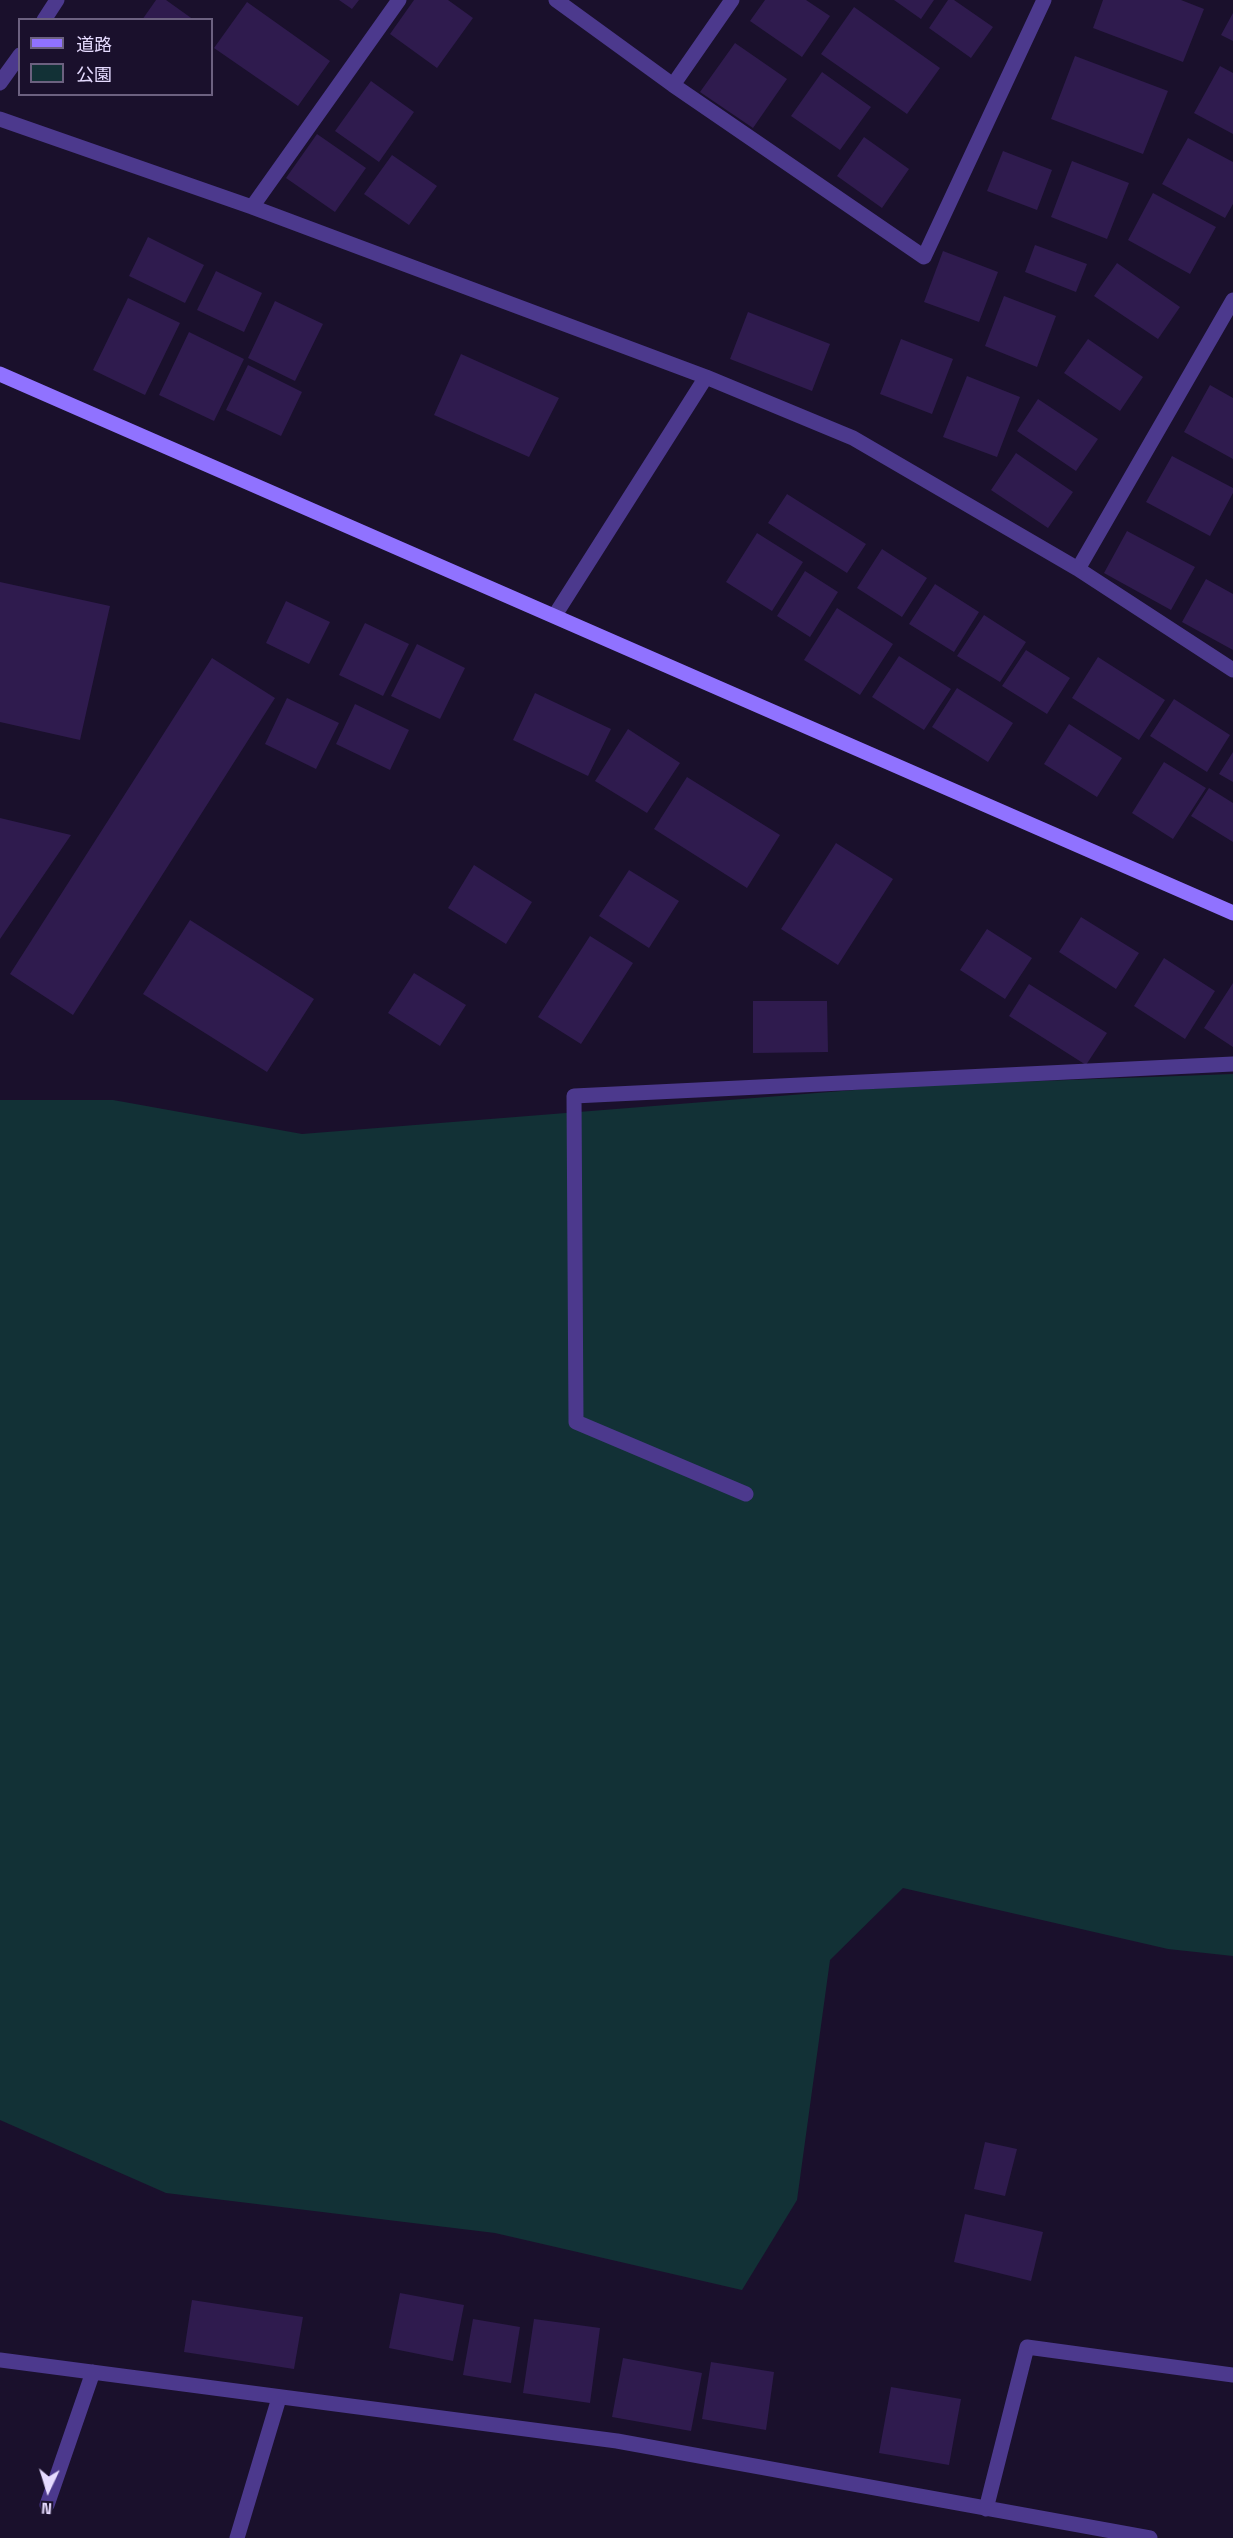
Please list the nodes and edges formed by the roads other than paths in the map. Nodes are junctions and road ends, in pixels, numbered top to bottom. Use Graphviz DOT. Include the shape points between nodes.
graph roads {
  1 [pos="57,0"];
  2 [pos="399,0"];
  3 [pos="556,0"];
  4 [pos="732,0"];
  5 [pos="1044,0"];
  6 [pos="45,18"];
  7 [pos="18,58"];
  8 [pos="0,83"];
  9 [pos="673,85"];
  10 [pos="0,119"];
  11 [pos="252,207"];
  12 [pos="1233,300"];
  13 [pos="0,374"];
  14 [pos="706,377"];
  15 [pos="1078,569"];
  16 [pos="555,615"];
  17 [pos="1233,670"];
  18 [pos="1233,913"];
  19 [pos="1233,1064"];
  20 [pos="747,1494"];
  21 [pos="0,2360"];
  22 [pos="93,2372"];
  23 [pos="1233,2375"];
  24 [pos="279,2398"];
  25 [pos="47,2505"];
  26 [pos="986,2509"];
  27 [pos="237,2538"];
  28 [pos="1150,2538"];
  1 -- 6 [label="street"];
  2 -- 11 [label="street"];
  3 -- 9 [label="street"];
  4 -- 9 [label="street"];
  5 -- 9 [label="street" via="924,257"];
  7 -- 8 [label="street"];
  10 -- 11 [label="street"];
  11 -- 14 [label="street"];
  12 -- 15 [label="street"];
  13 -- 16 [label="main road"];
  14 -- 15 [label="street" via="853,438"];
  14 -- 16 [label="street"];
  15 -- 17 [label="street"];
  16 -- 18 [label="main road"];
  19 -- 20 [label="street" via="574,1096 576,1422"];
  21 -- 22 [label="street"];
  22 -- 24 [label="street"];
  22 -- 25 [label="street"];
  23 -- 26 [label="street" via="1027,2347"];
  24 -- 26 [label="street" via="617,2441"];
  24 -- 27 [label="street"];
  26 -- 28 [label="street"];
}
